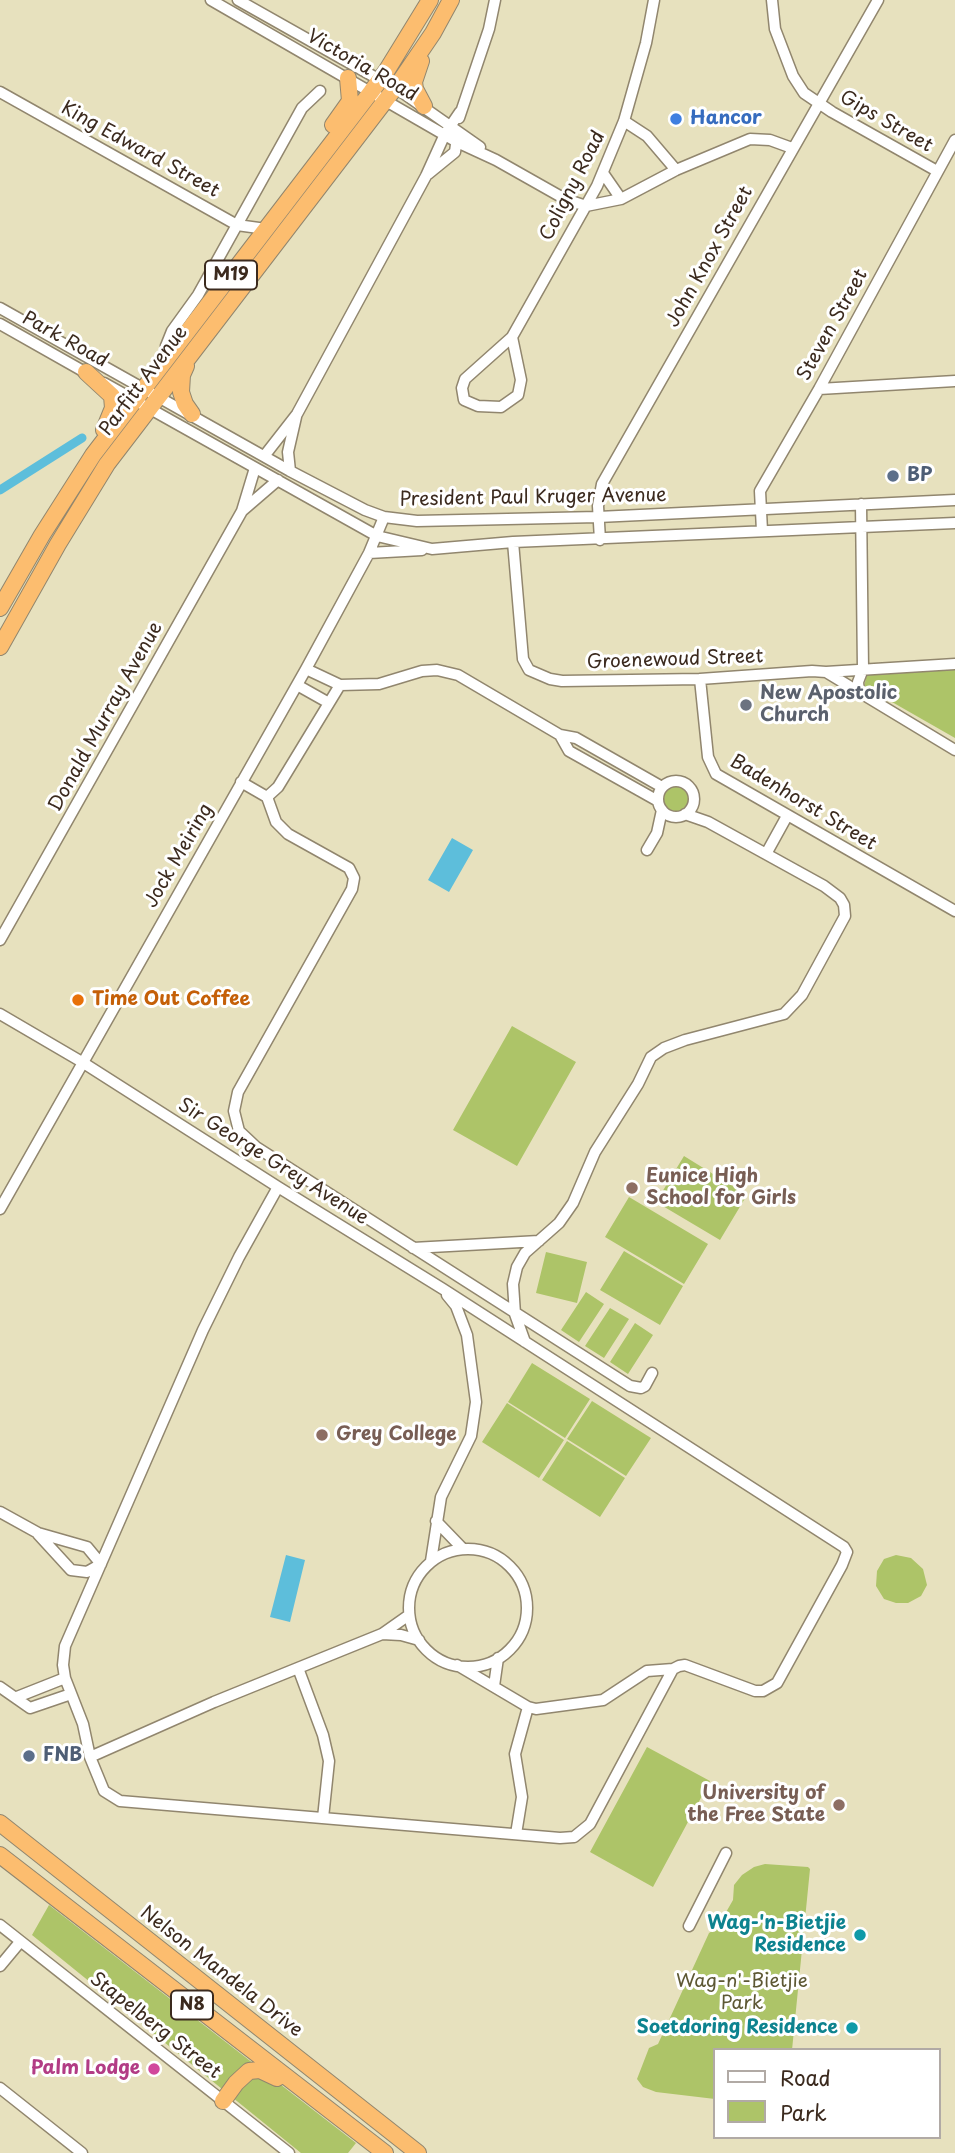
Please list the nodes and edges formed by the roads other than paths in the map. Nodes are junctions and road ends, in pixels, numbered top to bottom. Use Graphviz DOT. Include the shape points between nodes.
graph roads {
  1 [pos="211,0"];
  2 [pos="238,0"];
  3 [pos="430,0"];
  4 [pos="451,0"];
  5 [pos="495,0"];
  6 [pos="654,0"];
  7 [pos="772,0"];
  8 [pos="878,0"];
  9 [pos="260,12"];
  10 [pos="256,26"];
  11 [pos="433,33"];
  12 [pos="348,78"];
  13 [pos="383,90"];
  14 [pos="320,91"];
  15 [pos="0,92"];
  16 [pos="464,101"];
  17 [pos="818,103"];
  18 [pos="424,106"];
  19 [pos="624,121"];
  20 [pos="455,133"];
  21 [pos="955,140"];
  22 [pos="792,148"];
  23 [pos="676,170"];
  24 [pos="937,171"];
  25 [pos="603,173"];
  26 [pos="426,176"];
  27 [pos="621,199"];
  28 [pos="586,206"];
  29 [pos="283,207"];
  30 [pos="237,225"];
  31 [pos="266,229"];
  32 [pos="0,308"];
  33 [pos="0,324"];
  34 [pos="512,337"];
  35 [pos="191,354"];
  36 [pos="163,363"];
  37 [pos="86,372"];
  38 [pos="955,380"];
  39 [pos="819,389"];
  40 [pos="147,398"];
  41 [pos="192,414"];
  42 [pos="297,414"];
  43 [pos="265,454"];
  44 [pos="93,455"];
  45 [pos="255,468"];
  46 [pos="290,471"];
  47 [pos="278,480"];
  48 [pos="927,500"];
  49 [pos="955,500"];
  50 [pos="861,504"];
  51 [pos="760,508"];
  52 [pos="242,511"];
  53 [pos="74,517"];
  54 [pos="384,517"];
  55 [pos="598,517"];
  56 [pos="955,523"];
  57 [pos="928,524"];
  58 [pos="861,526"];
  59 [pos="762,531"];
  60 [pos="377,536"];
  61 [pos="600,540"];
  62 [pos="513,542"];
  63 [pos="432,549"];
  64 [pos="369,553"];
  65 [pos="8,582"];
  66 [pos="1,603"];
  67 [pos="3,638"];
  68 [pos="955,664"];
  69 [pos="863,668"];
  70 [pos="306,669"];
  71 [pos="826,672"];
  72 [pos="700,679"];
  73 [pos="297,685"];
  74 [pos="340,685"];
  75 [pos="859,693"];
  76 [pos="329,703"];
  77 [pos="560,735"];
  78 [pos="955,750"];
  79 [pos="241,782"];
  80 [pos="662,788"];
  81 [pos="267,797"];
  82 [pos="660,805"];
  83 [pos="684,812"];
  84 [pos="787,816"];
  85 [pos="657,833"];
  86 [pos="647,850"];
  87 [pos="766,854"];
  88 [pos="955,911"];
  89 [pos="0,940"];
  90 [pos="0,1014"];
  91 [pos="82,1062"];
  92 [pos="278,1187"];
  93 [pos="0,1209"];
  94 [pos="540,1241"];
  95 [pos="413,1248"];
  96 [pos="443,1289"];
  97 [pos="515,1314"];
  98 [pos="524,1342"];
  99 [pos="652,1373"];
  100 [pos="0,1512"];
  101 [pos="436,1521"];
  102 [pos="38,1533"];
  103 [pos="463,1549"];
  104 [pos="431,1562"];
  105 [pos="101,1564"];
  106 [pos="78,1572"];
  107 [pos="85,1599"];
  108 [pos="409,1615"];
  109 [pos="382,1634"];
  110 [pos="419,1640"];
  111 [pos="498,1658"];
  112 [pos="457,1665"];
  113 [pos="298,1668"];
  114 [pos="673,1669"];
  115 [pos="65,1678"];
  116 [pos="494,1686"];
  117 [pos="0,1687"];
  118 [pos="71,1694"];
  119 [pos="17,1698"];
  120 [pos="528,1707"];
  121 [pos="90,1757"];
  122 [pos="323,1818"];
  123 [pos="0,1823"];
  124 [pos="516,1834"];
  125 [pos="726,1853"];
  126 [pos="0,1855"];
  127 [pos="0,1925"];
  128 [pos="689,1926"];
  129 [pos="20,1942"];
  130 [pos="0,1966"];
  131 [pos="0,2088"];
  132 [pos="223,2101"];
  133 [pos="321,2104"];
  134 [pos="413,2149"];
  135 [pos="374,2150"];
  136 [pos="82,2153"];
  137 [pos="289,2153"];
  138 [pos="430,2153"];
  1 -- 10 [label="street, Victoria Road"];
  2 -- 9 [label="street, Victoria Road"];
  3 -- 13 [label="highway, M19"];
  4 -- 11 [label="highway, M19"];
  5 -- 16 [label="street"];
  6 -- 19 [label="street, Coligny Road"];
  7 -- 17 [label="street, Gips Street" via="775,29 793,76"];
  8 -- 17 [label="street, John Knox Street"];
  9 -- 10 [label="street"];
  9 -- 13 [label="street, Victoria Road"];
  10 -- 12 [label="street, Victoria Road"];
  11 -- 13 [label="highway, M19"];
  11 -- 18 [label="highway" via="414,82"];
  12 -- 13 [label="street, Victoria Road"];
  12 -- 29 [label="highway" via="350,101 291,183"];
  13 -- 18 [label="street, Victoria Road"];
  13 -- 20 [label="street, Victoria Road"];
  13 -- 29 [label="highway, Parfitt Avenue / M19"];
  13 -- 35 [label="highway, Parfitt Avenue / M19" via="343,155"];
  14 -- 30 [label="street, Parfitt Avenue" via="302,108"];
  15 -- 30 [label="street, King Edward Street"];
  16 -- 20 [label="street"];
  16 -- 20 [label="street"];
  17 -- 22 [label="street, John Knox Street"];
  17 -- 24 [label="street, Gips Street"];
  18 -- 20 [label="street, Victoria Road"];
  19 -- 23 [label="street" via="647,136"];
  19 -- 25 [label="street, Coligny Road"];
  20 -- 26 [label="street"];
  20 -- 26 [label="street" via="453,154"];
  20 -- 28 [label="street, Victoria Road" via="565,199"];
  21 -- 24 [label="street, Steven Street"];
  22 -- 23 [label="street" via="750,139"];
  22 -- 55 [label="street, John Knox Street" via="602,484"];
  23 -- 27 [label="street"];
  24 -- 39 [label="street, Steven Street"];
  25 -- 27 [label="street"];
  25 -- 28 [label="street, Coligny Road"];
  26 -- 42 [label="street"];
  27 -- 28 [label="street"];
  28 -- 34 [label="street, Coligny Road"];
  29 -- 31 [label="highway, Parfitt Avenue / M19"];
  30 -- 31 [label="street, King Edward Street"];
  30 -- 36 [label="street, Parfitt Avenue" via="172,331"];
  31 -- 36 [label="highway, Parfitt Avenue / M19"];
  32 -- 40 [label="street, Park Road"];
  33 -- 37 [label="street, Park Road"];
  34 -- 34 [label="street, Coligny Road" via="522,380 518,395 501,407 464,400 465,379"];
  35 -- 40 [label="highway, Parfitt Avenue / M19"];
  35 -- 41 [label="highway" via="181,391"];
  36 -- 40 [label="highway, Parfitt Avenue / M19"];
  37 -- 40 [label="street, Park Road"];
  37 -- 44 [label="highway" via="107,390 113,403"];
  38 -- 39 [label="street"];
  39 -- 51 [label="street, Steven Street" via="760,491"];
  40 -- 41 [label="street, President Paul Kruger Avenue"];
  40 -- 44 [label="highway, Parfitt Avenue / M19"];
  40 -- 45 [label="street"];
  40 -- 53 [label="highway, Parfitt Avenue / M19"];
  41 -- 43 [label="street, President Paul Kruger Avenue"];
  42 -- 43 [label="street"];
  42 -- 46 [label="street" via="288,452"];
  43 -- 46 [label="street, President Paul Kruger Avenue"];
  44 -- 65 [label="highway, Parfitt Avenue / M19"];
  45 -- 47 [label="street"];
  45 -- 52 [label="street, Donald Murray Avenue"];
  46 -- 54 [label="street, President Paul Kruger Avenue"];
  47 -- 52 [label="street, Donald Murray Avenue"];
  47 -- 60 [label="street"];
  48 -- 49 [label="street, President Paul Kruger Avenue"];
  48 -- 50 [label="street, President Paul Kruger Avenue"];
  48 -- 57 [label="street"];
  50 -- 51 [label="street, President Paul Kruger Avenue"];
  50 -- 58 [label="street"];
  51 -- 55 [label="street, President Paul Kruger Avenue"];
  51 -- 59 [label="street, Steven Street"];
  52 -- 89 [label="street, Donald Murray Avenue"];
  53 -- 66 [label="highway" via="58,529 20,594"];
  53 -- 67 [label="highway, Parfitt Avenue / M19"];
  54 -- 55 [label="street, President Paul Kruger Avenue" via="417,521"];
  54 -- 60 [label="street, Jock Meiring"];
  55 -- 61 [label="street, John Knox Street"];
  56 -- 57 [label="street"];
  57 -- 58 [label="street"];
  58 -- 59 [label="street"];
  58 -- 69 [label="street"];
  59 -- 61 [label="street"];
  60 -- 63 [label="street"];
  60 -- 64 [label="street, Jock Meiring"];
  61 -- 62 [label="street"];
  62 -- 63 [label="street"];
  62 -- 72 [label="street, Groenewoud Street" via="521,649 529,670 562,681"];
  63 -- 64 [label="street"];
  64 -- 70 [label="street, Jock Meiring"];
  65 -- 66 [label="highway, Parfitt Avenue / M19"];
  68 -- 69 [label="street, Groenewoud Street"];
  69 -- 71 [label="street, Groenewoud Street"];
  69 -- 75 [label="street"];
  70 -- 73 [label="street, Jock Meiring"];
  70 -- 74 [label="street"];
  71 -- 72 [label="street, Groenewoud Street"];
  71 -- 75 [label="street"];
  72 -- 84 [label="street, Badenhorst Street" via="708,757 716,774"];
  73 -- 76 [label="street"];
  73 -- 79 [label="street, Jock Meiring"];
  74 -- 76 [label="street"];
  74 -- 77 [label="street" via="379,684 422,671 450,673"];
  75 -- 78 [label="street"];
  76 -- 81 [label="street" via="278,787"];
  77 -- 80 [label="street" via="576,738"];
  77 -- 82 [label="street" via="569,751"];
  79 -- 81 [label="street"];
  79 -- 91 [label="street, Jock Meiring"];
  80 -- 82 [label="street"];
  80 -- 83 [label="street" via="669,782 683,782 692,791"];
  81 -- 95 [label="street" via="276,822 288,834 349,868 354,878 238,1092 237,1124 243,1137 256,1147"];
  82 -- 83 [label="street"];
  82 -- 85 [label="street"];
  83 -- 85 [label="street"];
  83 -- 87 [label="street"];
  84 -- 87 [label="street"];
  84 -- 88 [label="street, Badenhorst Street"];
  85 -- 86 [label="street"];
  87 -- 94 [label="street" via="824,886 844,905 845,916 806,988 784,1014 685,1040 651,1057 595,1152 573,1203"];
  90 -- 91 [label="street, Sir George Grey Avenue"];
  91 -- 92 [label="street, Sir George Grey Avenue"];
  91 -- 93 [label="street, Jock Meiring"];
  92 -- 96 [label="street, Sir George Grey Avenue"];
  92 -- 105 [label="street" via="216,1302"];
  94 -- 95 [label="street"];
  94 -- 97 [label="street" via="517,1267"];
  95 -- 97 [label="street"];
  96 -- 98 [label="street, Sir George Grey Avenue"];
  96 -- 101 [label="street" via="456,1306 467,1335 476,1402 471,1436 441,1497"];
  97 -- 98 [label="street"];
  97 -- 99 [label="street" via="630,1387 641,1388"];
  98 -- 114 [label="street, Sir George Grey Avenue" via="847,1552 771,1688 755,1691 685,1665"];
  100 -- 102 [label="street"];
  101 -- 103 [label="street"];
  101 -- 104 [label="street"];
  102 -- 105 [label="street" via="87,1547"];
  102 -- 106 [label="street"];
  103 -- 104 [label="street"];
  103 -- 111 [label="street" via="498,1557 516,1573 526,1595 522,1631"];
  104 -- 108 [label="street" via="413,1585"];
  105 -- 106 [label="street"];
  105 -- 107 [label="street"];
  106 -- 107 [label="street"];
  107 -- 115 [label="street" via="65,1646"];
  108 -- 109 [label="street"];
  108 -- 110 [label="street"];
  109 -- 110 [label="street"];
  109 -- 113 [label="street"];
  110 -- 112 [label="street" via="435,1656"];
  111 -- 112 [label="street" via="478,1665"];
  111 -- 116 [label="street"];
  112 -- 116 [label="street"];
  113 -- 121 [label="street"];
  113 -- 122 [label="street" via="329,1761"];
  114 -- 120 [label="street" via="647,1671 603,1700 556,1708"];
  114 -- 124 [label="street" via="590,1824 574,1837"];
  115 -- 118 [label="street"];
  115 -- 119 [label="street"];
  116 -- 120 [label="street"];
  117 -- 119 [label="street"];
  118 -- 119 [label="street" via="30,1708"];
  118 -- 121 [label="street"];
  120 -- 124 [label="street" via="515,1754 522,1797"];
  121 -- 122 [label="street" via="104,1791 120,1801"];
  122 -- 124 [label="street"];
  123 -- 134 [label="highway, Nelson Mandela Drive / N8"];
  125 -- 128 [label="street"];
  126 -- 133 [label="highway, N8"];
  127 -- 129 [label="street, Stapelberg Street"];
  129 -- 130 [label="street"];
  129 -- 132 [label="street, Stapelberg Street"];
  131 -- 136 [label="street"];
  132 -- 133 [label="highway" via="244,2074 254,2070 272,2075"];
  132 -- 137 [label="street, Stapelberg Street"];
  133 -- 135 [label="highway, N8"];
  134 -- 138 [label="highway"];
}
